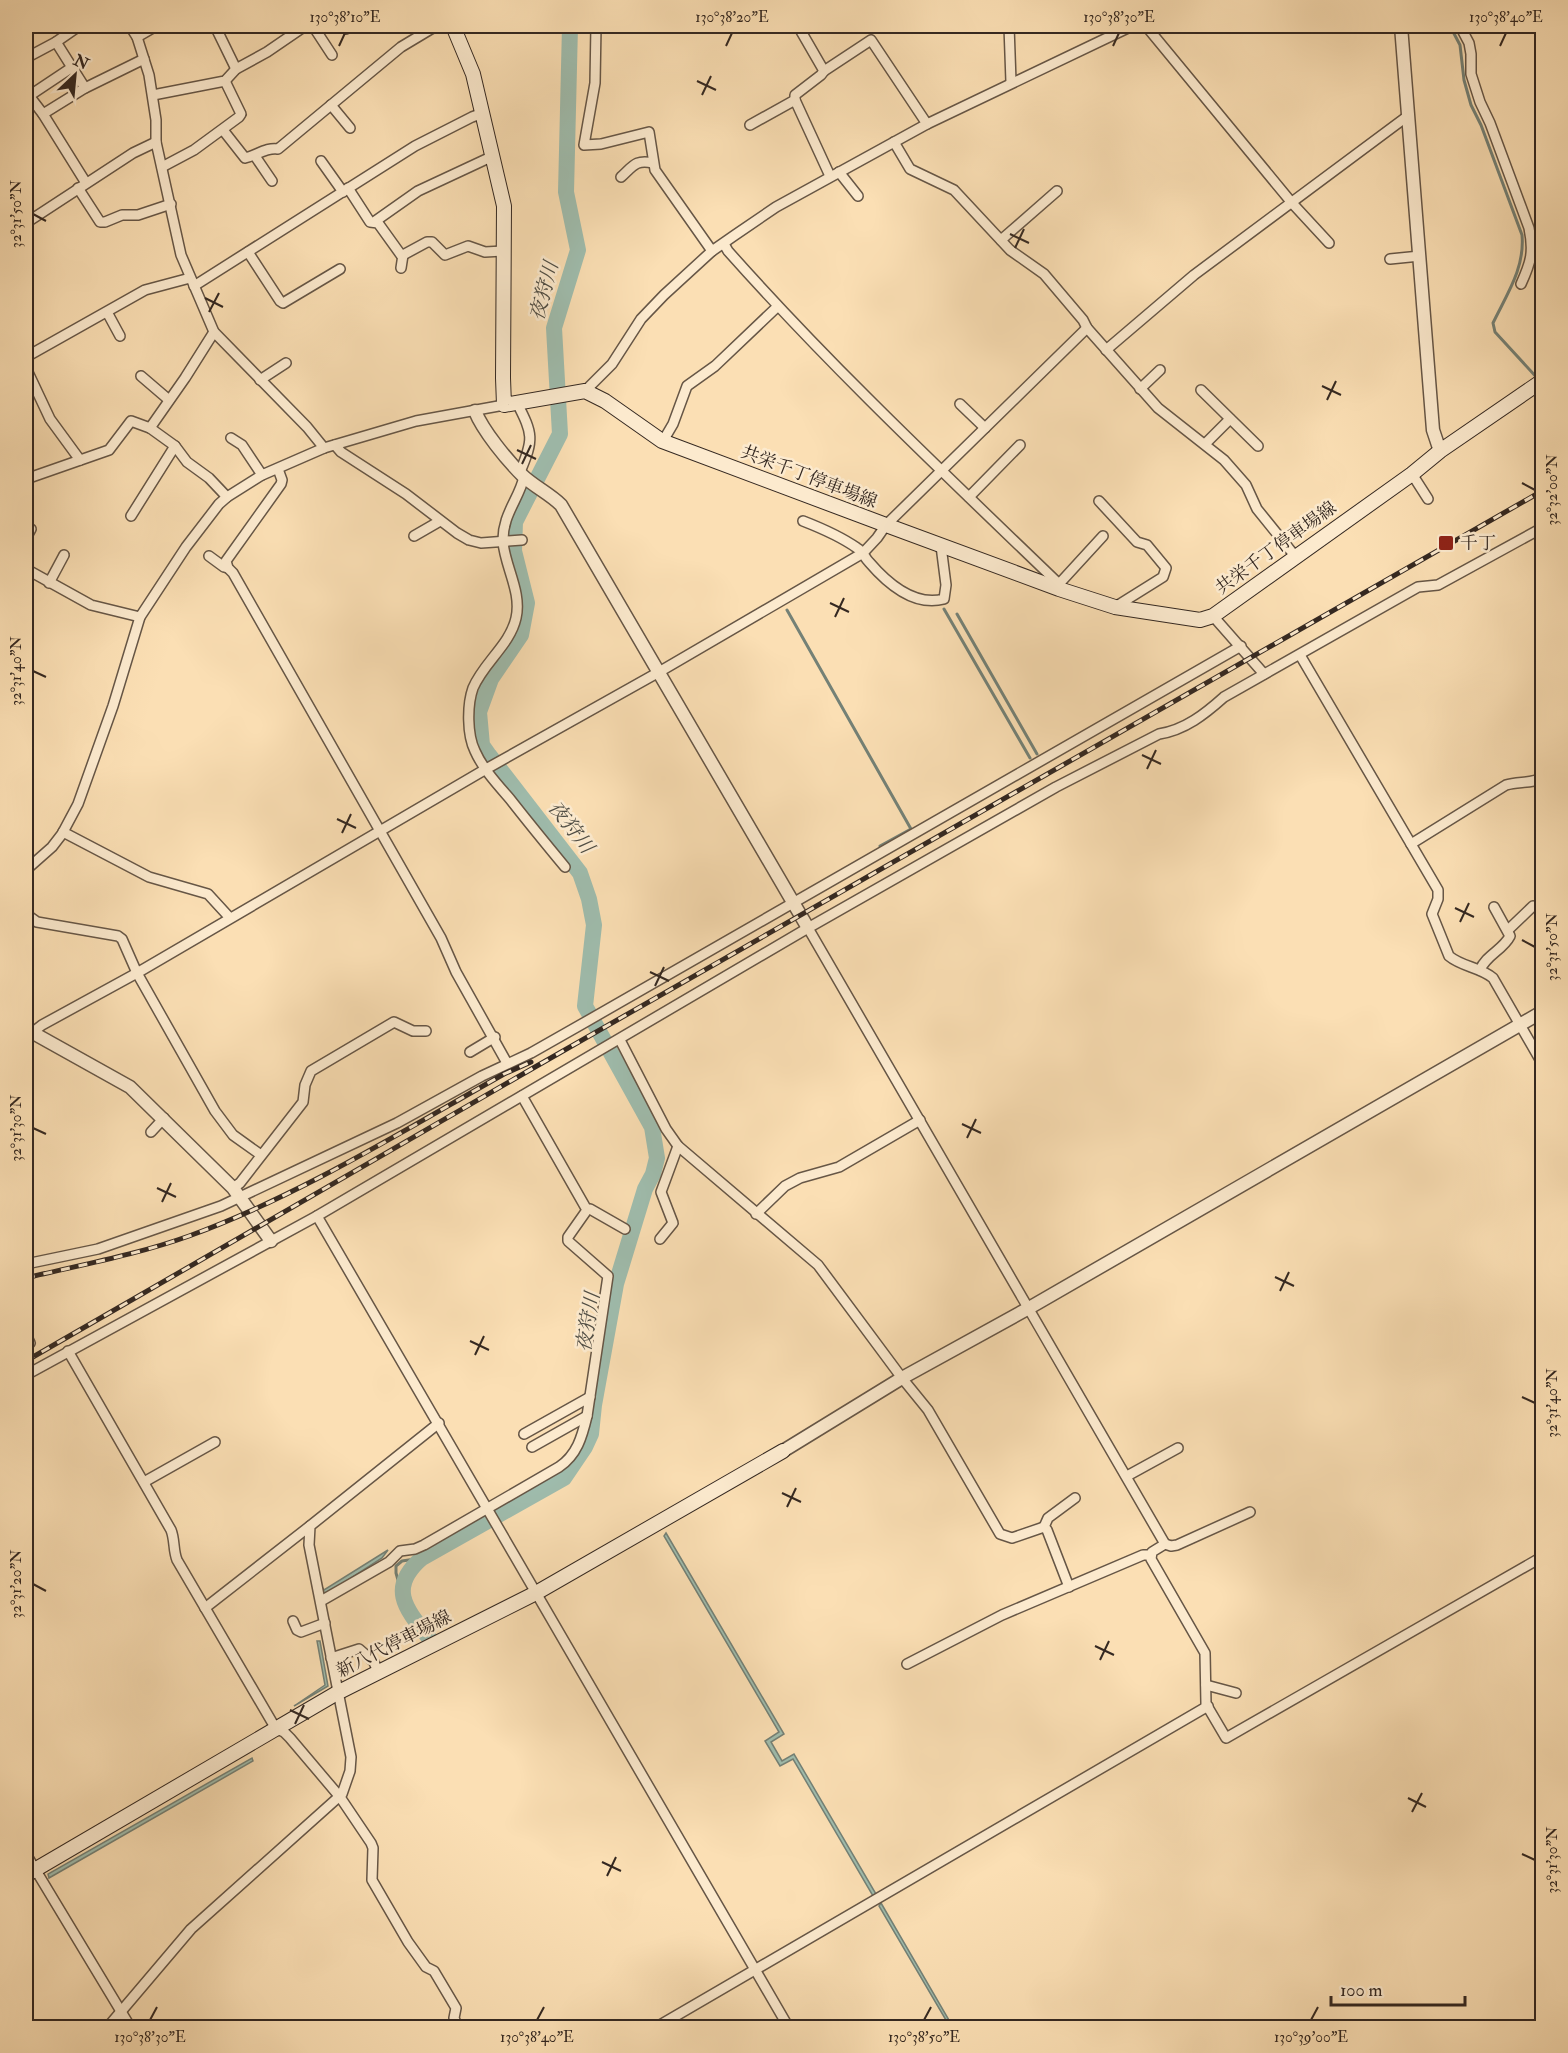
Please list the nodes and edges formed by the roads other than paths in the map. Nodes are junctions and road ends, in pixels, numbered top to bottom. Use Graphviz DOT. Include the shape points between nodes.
graph roads {
  1 [pos="79,26"];
  2 [pos="130,26"];
  3 [pos="156,26"];
  4 [pos="215,26"];
  5 [pos="305,26"];
  6 [pos="313,26"];
  7 [pos="436,26"];
  8 [pos="453,26"];
  9 [pos="596,26"];
  10 [pos="798,26"];
  11 [pos="1009,26"];
  12 [pos="1132,26"];
  13 [pos="1146,26"];
  14 [pos="1401,26"];
  15 [pos="1460,26"];
  16 [pos="137,37"];
  17 [pos="56,42"];
  18 [pos="332,55"];
  19 [pos="26,58"];
  20 [pos="144,59"];
  21 [pos="71,68"];
  22 [pos="236,69"];
  23 [pos="824,70"];
  24 [pos="225,81"];
  25 [pos="1011,82"];
  26 [pos="85,88"];
  27 [pos="153,95"];
  28 [pos="28,98"];
  29 [pos="795,100"];
  30 [pos="331,105"];
  31 [pos="483,113"];
  32 [pos="43,114"];
  33 [pos="1409,114"];
  34 [pos="927,124"];
  35 [pos="750,125"];
  36 [pos="350,128"];
  37 [pos="223,130"];
  38 [pos="156,142"];
  39 [pos="894,142"];
  40 [pos="255,156"];
  41 [pos="493,156"];
  42 [pos="321,161"];
  43 [pos="653,163"];
  44 [pos="162,167"];
  45 [pos="839,172"];
  46 [pos="830,176"];
  47 [pos="621,177"];
  48 [pos="272,181"];
  49 [pos="82,186"];
  50 [pos="346,190"];
  51 [pos="1057,191"];
  52 [pos="858,196"];
  53 [pos="1292,203"];
  54 [pos="171,204"];
  55 [pos="374,222"];
  56 [pos="26,223"];
  57 [pos="1001,240"];
  58 [pos="1329,243"];
  59 [pos="724,244"];
  60 [pos="503,251"];
  61 [pos="712,251"];
  62 [pos="248,252"];
  63 [pos="403,255"];
  64 [pos="1420,256"];
  65 [pos="1390,259"];
  66 [pos="1542,261"];
  67 [pos="1531,263"];
  68 [pos="401,268"];
  69 [pos="340,269"];
  70 [pos="192,282"];
  71 [pos="1521,284"];
  72 [pos="777,307"];
  73 [pos="107,312"];
  74 [pos="1087,328"];
  75 [pos="214,332"];
  76 [pos="120,336"];
  77 [pos="1106,350"];
  78 [pos="26,357"];
  79 [pos="286,363"];
  80 [pos="26,368"];
  81 [pos="1160,370"];
  82 [pos="141,376"];
  83 [pos="260,380"];
  84 [pos="1539,383"];
  85 [pos="1140,389"];
  86 [pos="1201,390"];
  87 [pos="579,392"];
  88 [pos="169,400"];
  89 [pos="511,404"];
  90 [pos="960,404"];
  91 [pos="475,411"];
  92 [pos="1230,419"];
  93 [pos="150,428"];
  94 [pos="985,428"];
  95 [pos="231,438"];
  96 [pos="663,441"];
  97 [pos="1205,444"];
  98 [pos="335,445"];
  99 [pos="1020,445"];
  100 [pos="175,446"];
  101 [pos="1258,446"];
  102 [pos="324,448"];
  103 [pos="1440,451"];
  104 [pos="80,460"];
  105 [pos="278,469"];
  106 [pos="941,470"];
  107 [pos="1412,474"];
  108 [pos="262,475"];
  109 [pos="523,476"];
  110 [pos="26,479"];
  111 [pos="227,497"];
  112 [pos="969,497"];
  113 [pos="1428,499"];
  114 [pos="1099,501"];
  115 [pos="131,516"];
  116 [pos="440,521"];
  117 [pos="802,521"];
  118 [pos="886,525"];
  119 [pos="1542,528"];
  120 [pos="414,536"];
  121 [pos="1103,536"];
  122 [pos="520,540"];
  123 [pos="505,542"];
  124 [pos="942,546"];
  125 [pos="863,553"];
  126 [pos="64,555"];
  127 [pos="209,556"];
  128 [pos="1295,556"];
  129 [pos="228,568"];
  130 [pos="26,569"];
  131 [pos="50,584"];
  132 [pos="1059,586"];
  133 [pos="1115,608"];
  134 [pos="1213,616"];
  135 [pos="140,617"];
  136 [pos="1241,646"];
  137 [pos="1300,655"];
  138 [pos="659,672"];
  139 [pos="1264,674"];
  140 [pos="487,769"];
  141 [pos="1542,777"];
  142 [pos="380,831"];
  143 [pos="63,832"];
  144 [pos="1411,844"];
  145 [pos="565,867"];
  146 [pos="26,870"];
  147 [pos="795,904"];
  148 [pos="1533,906"];
  149 [pos="1494,907"];
  150 [pos="26,911"];
  151 [pos="230,918"];
  152 [pos="808,928"];
  153 [pos="1508,930"];
  154 [pos="1480,970"];
  155 [pos="137,973"];
  156 [pos="1542,1012"];
  157 [pos="1520,1025"];
  158 [pos="29,1031"];
  159 [pos="426,1031"];
  160 [pos="495,1037"];
  161 [pos="619,1040"];
  162 [pos="470,1052"];
  163 [pos="507,1063"];
  164 [pos="1542,1063"];
  165 [pos="522,1096"];
  166 [pos="164,1118"];
  167 [pos="920,1120"];
  168 [pos="151,1132"];
  169 [pos="675,1152"];
  170 [pos="261,1155"];
  171 [pos="236,1192"];
  172 [pos="587,1210"];
  173 [pos="756,1214"];
  174 [pos="317,1216"];
  175 [pos="625,1229"];
  176 [pos="660,1239"];
  177 [pos="271,1241"];
  178 [pos="26,1264"];
  179 [pos="1029,1308"];
  180 [pos="68,1351"];
  181 [pos="26,1375"];
  182 [pos="902,1378"];
  183 [pos="590,1397"];
  184 [pos="587,1416"];
  185 [pos="439,1423"];
  186 [pos="524,1434"];
  187 [pos="215,1442"];
  188 [pos="532,1447"];
  189 [pos="1178,1448"];
  190 [pos="783,1451"];
  191 [pos="1127,1476"];
  192 [pos="144,1482"];
  193 [pos="1075,1498"];
  194 [pos="487,1511"];
  195 [pos="1250,1512"];
  196 [pos="310,1526"];
  197 [pos="1044,1527"];
  198 [pos="1165,1544"];
  199 [pos="1150,1555"];
  200 [pos="1542,1557"];
  201 [pos="1069,1587"];
  202 [pos="536,1593"];
  203 [pos="321,1601"];
  204 [pos="206,1608"];
  205 [pos="293,1621"];
  206 [pos="325,1623"];
  207 [pos="331,1658"];
  208 [pos="908,1664"];
  209 [pos="378,1672"];
  210 [pos="1206,1685"];
  211 [pos="337,1693"];
  212 [pos="1236,1693"];
  213 [pos="1208,1706"];
  214 [pos="276,1729"];
  215 [pos="340,1797"];
  216 [pos="26,1854"];
  217 [pos="30,1873"];
  218 [pos="756,1968"];
  219 [pos="122,2012"];
  220 [pos="107,2028"];
  221 [pos="131,2028"];
  222 [pos="458,2028"];
  223 [pos="655,2028"];
  224 [pos="789,2028"];
  1 -- 17 [label="street"];
  2 -- 16 [label="street"];
  3 -- 16 [label="street"];
  4 -- 22 [label="street"];
  5 -- 22 [label="street"];
  6 -- 18 [label="street"];
  7 -- 30 [label="street" via="407,42"];
  8 -- 31 [label="main road" via="473,74"];
  9 -- 43 [label="street" via="595,83 584,145 649,132"];
  10 -- 23 [label="street"];
  11 -- 25 [label="street"];
  12 -- 25 [label="street"];
  13 -- 53 [label="street"];
  14 -- 33 [label="street"];
  15 -- 67 [label="street" via="1469,42 1480,102 1529,228"];
  16 -- 20 [label="street"];
  17 -- 19 [label="street"];
  17 -- 21 [label="street"];
  20 -- 26 [label="street"];
  20 -- 27 [label="street"];
  21 -- 26 [label="street"];
  21 -- 28 [label="street"];
  22 -- 24 [label="street"];
  23 -- 29 [label="street" via="795,95"];
  23 -- 34 [label="street" via="871,40"];
  24 -- 27 [label="street"];
  24 -- 37 [label="street" via="241,114"];
  25 -- 34 [label="street"];
  26 -- 32 [label="street"];
  27 -- 38 [label="street"];
  28 -- 32 [label="street"];
  29 -- 35 [label="street"];
  29 -- 46 [label="street"];
  30 -- 36 [label="street"];
  30 -- 40 [label="street" via="278,149 270,147"];
  31 -- 41 [label="main road"];
  31 -- 50 [label="street" via="415,146"];
  32 -- 49 [label="street"];
  33 -- 53 [label="street"];
  33 -- 64 [label="street"];
  34 -- 39 [label="street"];
  37 -- 40 [label="street" via="245,158"];
  37 -- 44 [label="street"];
  38 -- 44 [label="street"];
  38 -- 49 [label="street"];
  39 -- 45 [label="street"];
  39 -- 57 [label="street" via="910,169 954,190"];
  40 -- 48 [label="street"];
  41 -- 55 [label="street" via="418,192"];
  41 -- 60 [label="main road" via="504,206"];
  42 -- 50 [label="street"];
  43 -- 47 [label="street" via="643,160"];
  43 -- 61 [label="street"];
  44 -- 54 [label="street"];
  45 -- 46 [label="street"];
  45 -- 52 [label="street"];
  46 -- 59 [label="street" via="776,207"];
  49 -- 54 [label="street" via="100,222"];
  49 -- 56 [label="street"];
  50 -- 55 [label="street" via="370,222"];
  50 -- 62 [label="street"];
  51 -- 57 [label="street"];
  53 -- 58 [label="street"];
  53 -- 77 [label="street" via="1194,275"];
  54 -- 70 [label="street" via="181,255"];
  55 -- 63 [label="street"];
  57 -- 74 [label="street" via="1054,284"];
  59 -- 61 [label="street"];
  59 -- 72 [label="street"];
  60 -- 63 [label="street" via="485,252 468,246 445,255 427,242"];
  60 -- 89 [label="main road" via="502,378"];
  61 -- 87 [label="street" via="641,319 612,363"];
  62 -- 69 [label="street" via="283,303"];
  62 -- 70 [label="street"];
  63 -- 68 [label="street"];
  64 -- 65 [label="street"];
  64 -- 103 [label="street" via="1433,430"];
  66 -- 67 [label="street"];
  67 -- 71 [label="street"];
  70 -- 73 [label="street" via="145,290"];
  70 -- 75 [label="street"];
  72 -- 96 [label="street" via="715,366 687,386"];
  72 -- 106 [label="street"];
  73 -- 76 [label="street"];
  73 -- 78 [label="street"];
  74 -- 77 [label="street"];
  74 -- 94 [label="street"];
  75 -- 83 [label="street"];
  75 -- 88 [label="street"];
  77 -- 85 [label="street"];
  79 -- 83 [label="street"];
  80 -- 104 [label="street" via="50,419"];
  81 -- 85 [label="street"];
  82 -- 88 [label="street"];
  83 -- 102 [label="street"];
  84 -- 103 [label="main road, 共栄千丁停車場線"];
  85 -- 97 [label="street"];
  86 -- 92 [label="street"];
  87 -- 89 [label="main road"];
  87 -- 96 [label="main road, 共栄千丁停車場線" via="605,401"];
  88 -- 93 [label="street"];
  89 -- 91 [label="street"];
  89 -- 109 [label="street" via="528,424 531,439"];
  90 -- 94 [label="street"];
  91 -- 98 [label="street" via="416,420"];
  91 -- 109 [label="street"];
  92 -- 97 [label="street"];
  92 -- 101 [label="street"];
  93 -- 100 [label="street"];
  93 -- 104 [label="street" via="131,421 109,450"];
  94 -- 106 [label="street"];
  95 -- 108 [label="street" via="242,445"];
  96 -- 118 [label="main road, 共栄千丁停車場線"];
  97 -- 128 [label="street" via="1246,485 1257,509"];
  98 -- 102 [label="street"];
  98 -- 116 [label="street"];
  99 -- 112 [label="street"];
  100 -- 111 [label="street" via="187,462"];
  100 -- 115 [label="street"];
  102 -- 105 [label="street"];
  103 -- 107 [label="main road, 共栄千丁停車場線"];
  104 -- 110 [label="street"];
  105 -- 108 [label="street"];
  105 -- 129 [label="street" via="281,484 226,561"];
  106 -- 112 [label="street"];
  106 -- 118 [label="street"];
  107 -- 113 [label="street"];
  107 -- 128 [label="main road, 共栄千丁停車場線"];
  108 -- 111 [label="street"];
  109 -- 123 [label="street" via="506,519"];
  109 -- 138 [label="street" via="561,505"];
  111 -- 135 [label="street" via="206,518"];
  112 -- 132 [label="street"];
  114 -- 133 [label="street" via="1137,542 1147,544 1166,568 1163,577"];
  116 -- 120 [label="street"];
  116 -- 123 [label="street" via="470,540"];
  117 -- 125 [label="street"];
  118 -- 124 [label="main road, 共栄千丁停車場線"];
  118 -- 125 [label="street"];
  119 -- 137 [label="street" via="1438,585 1418,587"];
  121 -- 132 [label="street"];
  122 -- 123 [label="street"];
  123 -- 140 [label="street" via="518,602 516,618 510,636 473,689 469,709 474,749"];
  124 -- 125 [label="street" via="946,585 941,600 911,597 897,589"];
  124 -- 132 [label="main road, 共栄千丁停車場線"];
  125 -- 138 [label="street"];
  126 -- 131 [label="street"];
  127 -- 129 [label="street"];
  128 -- 134 [label="main road, 共栄千丁停車場線"];
  129 -- 142 [label="street"];
  130 -- 131 [label="street"];
  131 -- 135 [label="street" via="91,605"];
  132 -- 133 [label="main road, 共栄千丁停車場線"];
  133 -- 134 [label="main road, 共栄千丁停車場線" via="1200,620"];
  134 -- 136 [label="street"];
  135 -- 143 [label="street" via="78,804"];
  136 -- 139 [label="street"];
  136 -- 147 [label="street"];
  137 -- 139 [label="street"];
  137 -- 144 [label="street"];
  138 -- 140 [label="street"];
  138 -- 147 [label="street"];
  139 -- 152 [label="street" via="1176,732 1159,734 1056,787"];
  140 -- 142 [label="street"];
  140 -- 145 [label="street"];
  141 -- 144 [label="street" via="1506,785"];
  142 -- 151 [label="street"];
  142 -- 160 [label="street"];
  143 -- 146 [label="street"];
  143 -- 151 [label="street" via="149,877 208,894"];
  144 -- 154 [label="street" via="1438,890 1432,914 1449,956"];
  147 -- 152 [label="street"];
  147 -- 163 [label="street"];
  148 -- 153 [label="street"];
  149 -- 153 [label="street"];
  150 -- 155 [label="street" via="37,922 118,936"];
  151 -- 155 [label="street"];
  152 -- 161 [label="street"];
  152 -- 167 [label="street"];
  153 -- 154 [label="street" via="1507,942"];
  154 -- 157 [label="street" via="1493,978"];
  155 -- 158 [label="street"];
  155 -- 170 [label="street" via="215,1111 233,1135"];
  156 -- 157 [label="street"];
  157 -- 164 [label="street"];
  157 -- 179 [label="street"];
  158 -- 166 [label="street" via="130,1087"];
  159 -- 170 [label="street" via="413,1031 394,1022 311,1071 303,1102"];
  160 -- 162 [label="street"];
  160 -- 163 [label="street"];
  161 -- 165 [label="street"];
  161 -- 169 [label="street"];
  163 -- 171 [label="street" via="398,1122"];
  165 -- 172 [label="street"];
  165 -- 174 [label="street"];
  166 -- 168 [label="street"];
  166 -- 171 [label="street"];
  167 -- 173 [label="street" via="839,1167 785,1186"];
  167 -- 179 [label="street"];
  169 -- 173 [label="street"];
  169 -- 176 [label="street" via="661,1192 673,1223"];
  170 -- 171 [label="street"];
  171 -- 177 [label="street"];
  171 -- 178 [label="street" via="210,1210 98,1249"];
  172 -- 175 [label="street"];
  172 -- 183 [label="street" via="568,1241 608,1276"];
  173 -- 182 [label="street" via="818,1265"];
  174 -- 177 [label="street"];
  174 -- 185 [label="street"];
  177 -- 180 [label="street"];
  179 -- 182 [label="street"];
  179 -- 191 [label="street"];
  180 -- 181 [label="street"];
  180 -- 192 [label="street"];
  182 -- 190 [label="street"];
  182 -- 197 [label="street" via="928,1410 1000,1534 1012,1538"];
  183 -- 184 [label="street"];
  183 -- 186 [label="street"];
  184 -- 188 [label="street"];
  184 -- 194 [label="street" via="578,1446 566,1463"];
  185 -- 194 [label="street"];
  185 -- 196 [label="street"];
  187 -- 192 [label="street"];
  189 -- 191 [label="street"];
  190 -- 202 [label="main road, 新八代停車場線"];
  191 -- 198 [label="street"];
  192 -- 204 [label="street" via="171,1530 177,1560"];
  193 -- 197 [label="street" via="1048,1518"];
  194 -- 202 [label="street"];
  194 -- 203 [label="street" via="415,1549 400,1551 389,1562"];
  195 -- 198 [label="street" via="1177,1545"];
  196 -- 203 [label="street" via="309,1545"];
  196 -- 204 [label="street"];
  197 -- 201 [label="street"];
  198 -- 199 [label="street"];
  199 -- 201 [label="street"];
  199 -- 210 [label="street" via="1205,1653"];
  200 -- 213 [label="street" via="1226,1738"];
  201 -- 208 [label="street" via="1002,1615"];
  202 -- 209 [label="main road, 新八代停車場線"];
  202 -- 218 [label="street"];
  203 -- 206 [label="street"];
  204 -- 214 [label="street"];
  205 -- 206 [label="street" via="299,1632"];
  206 -- 207 [label="street"];
  207 -- 209 [label="street" via="359,1649 374,1662"];
  207 -- 211 [label="street"];
  209 -- 211 [label="main road, 新八代停車場線"];
  210 -- 212 [label="street"];
  210 -- 213 [label="street"];
  211 -- 214 [label="main road, 新八代停車場線"];
  211 -- 215 [label="street" via="351,1757 346,1787"];
  213 -- 218 [label="street"];
  214 -- 215 [label="street" via="290,1738"];
  214 -- 217 [label="main road, 新八代停車場線"];
  215 -- 219 [label="street" via="191,1929"];
  215 -- 222 [label="street" via="373,1848 372,1880 408,1942 426,1967 434,1971 456,2008"];
  216 -- 217 [label="street"];
  217 -- 219 [label="street"];
  218 -- 223 [label="street"];
  218 -- 224 [label="street"];
  219 -- 220 [label="street"];
  219 -- 221 [label="street"];
}
